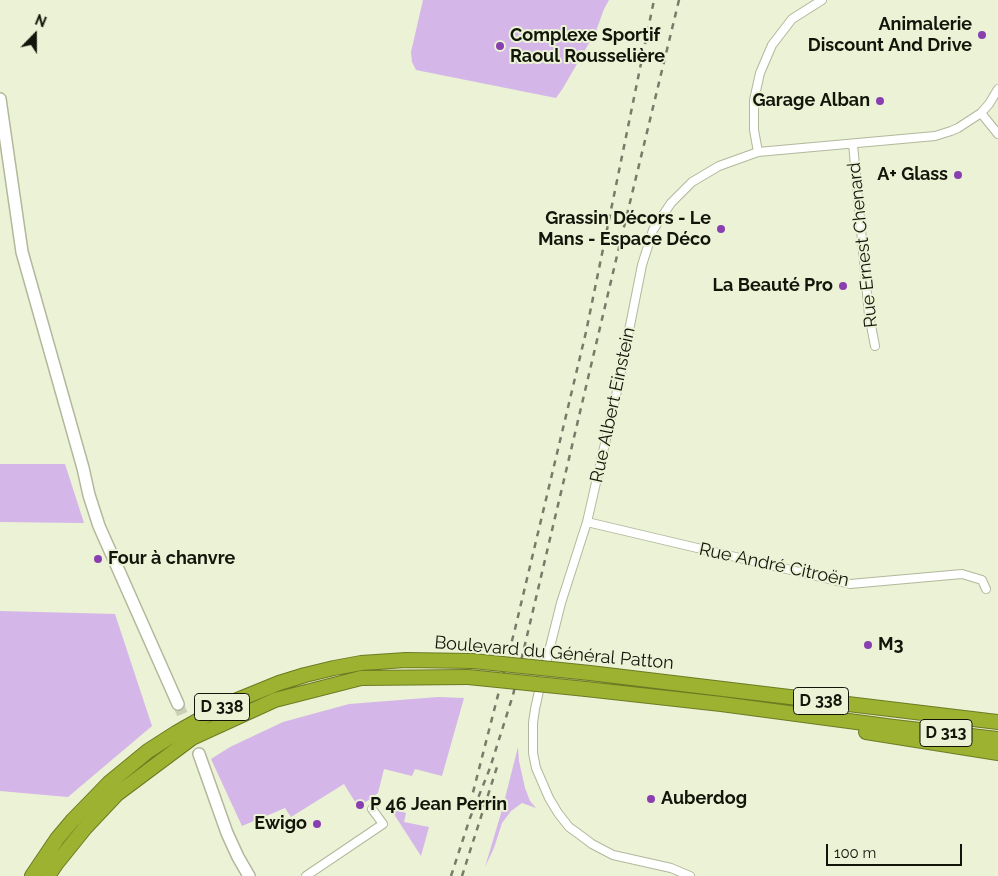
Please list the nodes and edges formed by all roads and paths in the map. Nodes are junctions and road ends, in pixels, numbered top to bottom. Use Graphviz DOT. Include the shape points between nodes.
graph roads {
  1 [pos="822,0"];
  2 [pos="998,88"];
  3 [pos="0,99"];
  4 [pos="981,113"];
  5 [pos="998,134"];
  6 [pos="853,144"];
  7 [pos="758,152"];
  8 [pos="875,346"];
  9 [pos="587,522"];
  10 [pos="986,589"];
  11 [pos="178,704"];
  12 [pos="721,704"];
  13 [pos="998,714"];
  14 [pos="967,718"];
  15 [pos="998,722"];
  16 [pos="998,739"];
  17 [pos="998,753"];
  18 [pos="199,754"];
  19 [pos="372,809"];
  20 [pos="32,876"];
  21 [pos="48,876"];
  22 [pos="249,876"];
  23 [pos="306,876"];
  24 [pos="690,876"];
  1 -- 7 [label="street" via="792,18 772,45 760,73 754,100"];
  2 -- 4 [label="street, Rue Albert Einstein"];
  3 -- 11 [label="street" via="22,252 89,495 99,526"];
  4 -- 5 [label="street"];
  4 -- 6 [label="street, Rue Albert Einstein" via="958,128 935,136"];
  6 -- 7 [label="street, Rue Albert Einstein"];
  6 -- 8 [label="street, Rue Ernest Chenard" via="868,315"];
  7 -- 9 [label="street, Rue Albert Einstein" via="719,166 692,182 671,203 653,230 642,265"];
  9 -- 10 [label="street, Rue André Citroën" via="850,584 962,574 982,580"];
  9 -- 24 [label="street, Rue Albert Einstein" via="535,709 533,753 536,768 558,813 592,844 613,855 671,868"];
  12 -- 16 [label="highway, D 313"];
  12 -- 17 [label="highway, D 338" via="760,716"];
  12 -- 21 [label="highway, Boulevard du Général Patton / D 338, bridge" via="468,677 361,678 275,700 192,738 117,794 79,835"];
  13 -- 14 [label="highway, D 338"];
  14 -- 15 [label="highway, D 313"];
  14 -- 20 [label="highway, Boulevard du Général Patton / D 338, bridge" via="473,661 368,662 279,683 225,705 176,732 109,783 57,839"];
  18 -- 22 [label="street" via="228,833"];
  19 -- 23 [label="street" via="383,824"];
}
